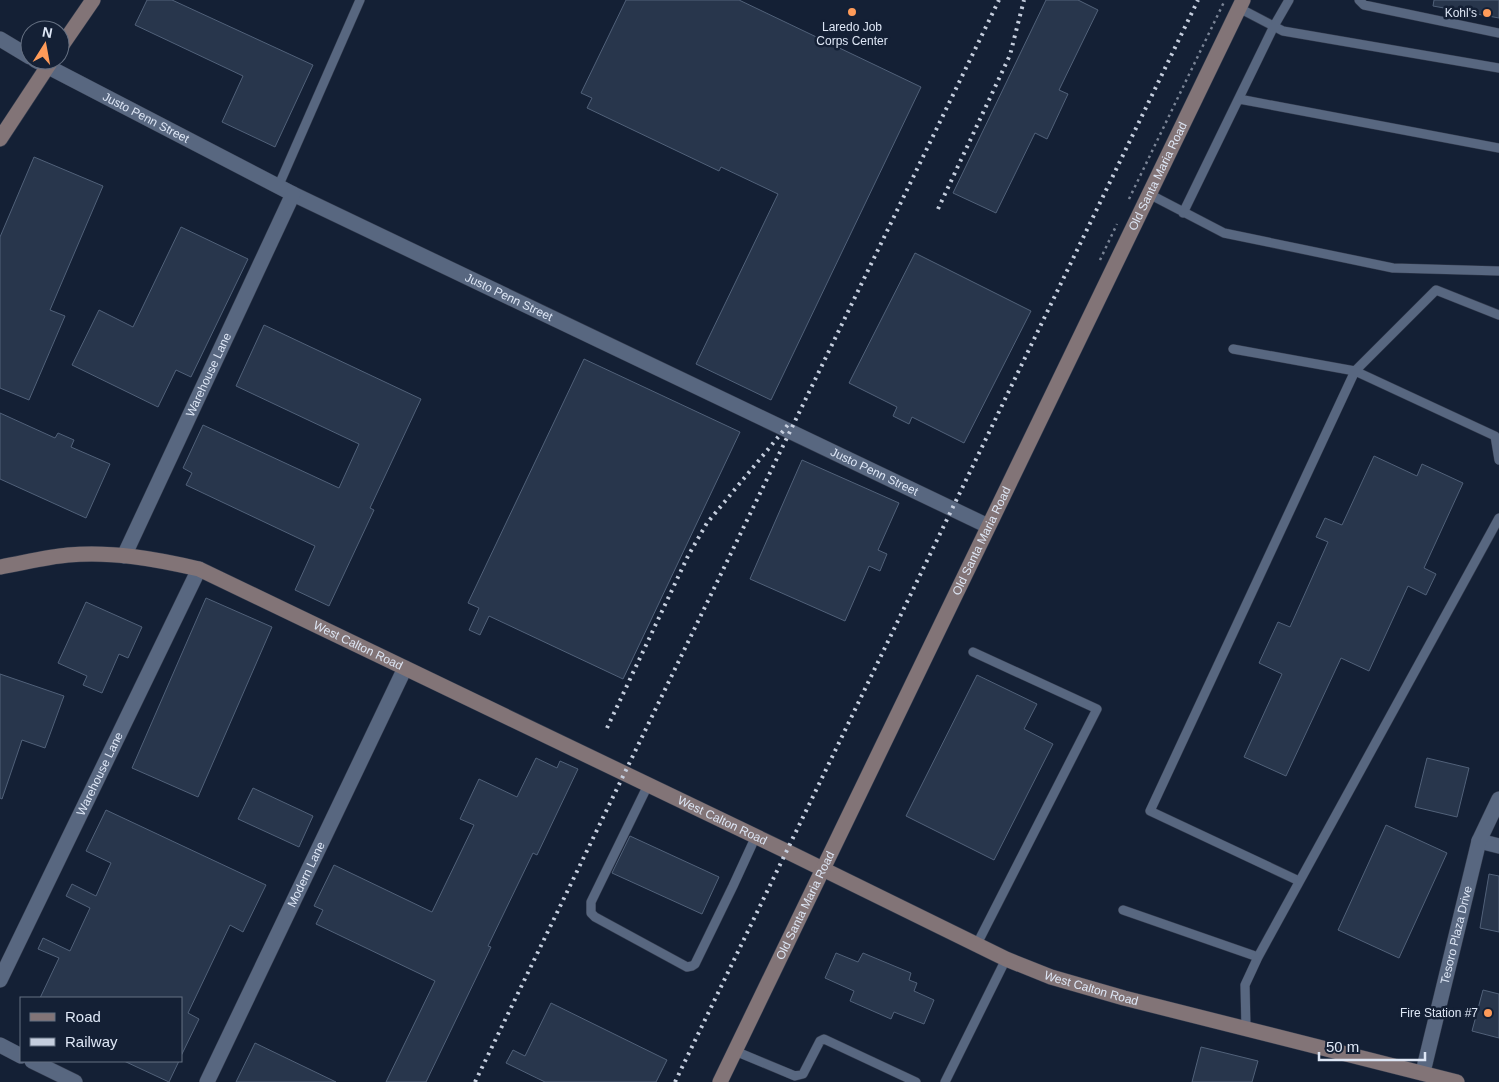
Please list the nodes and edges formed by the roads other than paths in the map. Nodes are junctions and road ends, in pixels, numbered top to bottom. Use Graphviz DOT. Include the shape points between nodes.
graph roads {
  1 [pos="93,0"];
  2 [pos="360,0"];
  3 [pos="1289,0"];
  4 [pos="1359,0"];
  5 [pos="1241,4"];
  6 [pos="1274,26"];
  7 [pos="70,33"];
  8 [pos="1499,33"];
  9 [pos="0,39"];
  10 [pos="20,51"];
  11 [pos="1499,68"];
  12 [pos="40,70"];
  13 [pos="60,70"];
  14 [pos="1239,99"];
  15 [pos="0,139"];
  16 [pos="1499,148"];
  17 [pos="278,187"];
  18 [pos="293,194"];
  19 [pos="1149,194"];
  20 [pos="1184,213"];
  21 [pos="1499,271"];
  22 [pos="1499,315"];
  23 [pos="1233,349"];
  24 [pos="1355,371"];
  25 [pos="1497,432"];
  26 [pos="1499,460"];
  27 [pos="1499,518"];
  28 [pos="988,526"];
  29 [pos="124,556"];
  30 [pos="0,567"];
  31 [pos="198,569"];
  32 [pos="973,652"];
  33 [pos="405,668"];
  34 [pos="648,785"];
  35 [pos="1499,799"];
  36 [pos="756,836"];
  37 [pos="1479,841"];
  38 [pos="1499,846"];
  39 [pos="822,868"];
  40 [pos="1299,881"];
  41 [pos="1123,910"];
  42 [pos="977,944"];
  43 [pos="1258,957"];
  44 [pos="1006,959"];
  45 [pos="0,980"];
  46 [pos="1246,1028"];
  47 [pos="0,1045"];
  48 [pos="735,1050"];
  49 [pos="20,1055"];
  50 [pos="34,1062"];
  51 [pos="1420,1077"];
  52 [pos="75,1082"];
  53 [pos="207,1082"];
  54 [pos="720,1082"];
  55 [pos="916,1082"];
  56 [pos="946,1082"];
  57 [pos="1458,1082"];
  1 -- 7 [label="main road"];
  2 -- 17 [label="lane"];
  3 -- 6 [label="lane"];
  4 -- 8 [label="lane" via="1364,5"];
  5 -- 6 [label="lane"];
  5 -- 19 [label="main road, Old Santa Maria Road"];
  6 -- 11 [label="lane" via="1283,31"];
  6 -- 14 [label="lane"];
  9 -- 10 [label="street"];
  12 -- 15 [label="main road"];
  13 -- 17 [label="street, Justo Penn Street"];
  14 -- 16 [label="lane"];
  14 -- 20 [label="lane"];
  17 -- 18 [label="street, Justo Penn Street"];
  18 -- 28 [label="street, Justo Penn Street"];
  18 -- 29 [label="street, Warehouse Lane"];
  19 -- 20 [label="lane"];
  19 -- 28 [label="main road, Old Santa Maria Road"];
  20 -- 21 [label="lane" via="1224,233 1393,268"];
  22 -- 24 [label="lane" via="1436,290"];
  23 -- 24 [label="lane"];
  24 -- 25 [label="lane"];
  24 -- 40 [label="lane" via="1150,811"];
  25 -- 26 [label="lane"];
  27 -- 40 [label="lane"];
  28 -- 39 [label="main road, Old Santa Maria Road"];
  29 -- 30 [label="main road, West Calton Road" via="68,555"];
  29 -- 31 [label="main road, West Calton Road"];
  31 -- 33 [label="main road, West Calton Road"];
  31 -- 45 [label="street, Warehouse Lane"];
  32 -- 42 [label="lane" via="1097,709"];
  33 -- 34 [label="main road, West Calton Road"];
  33 -- 53 [label="street, Modern Lane"];
  34 -- 36 [label="main road, West Calton Road"];
  34 -- 36 [label="lane" via="591,902 591,913 687,966 694,964"];
  35 -- 37 [label="street, Tesoro Plaza Drive"];
  36 -- 39 [label="main road, West Calton Road"];
  37 -- 38 [label="street"];
  37 -- 51 [label="street, Tesoro Plaza Drive"];
  39 -- 42 [label="main road, West Calton Road"];
  39 -- 48 [label="main road, Old Santa Maria Road"];
  40 -- 43 [label="lane"];
  41 -- 43 [label="lane"];
  42 -- 44 [label="main road, West Calton Road"];
  43 -- 46 [label="lane" via="1246,985"];
  44 -- 46 [label="main road, West Calton Road" via="1051,978"];
  44 -- 56 [label="lane"];
  46 -- 51 [label="main road, West Calton Road"];
  47 -- 49 [label="street"];
  48 -- 54 [label="main road, Old Santa Maria Road"];
  48 -- 55 [label="lane" via="795,1076 803,1074 824,1039"];
  50 -- 52 [label="street"];
  51 -- 57 [label="main road, West Calton Road"];
}
